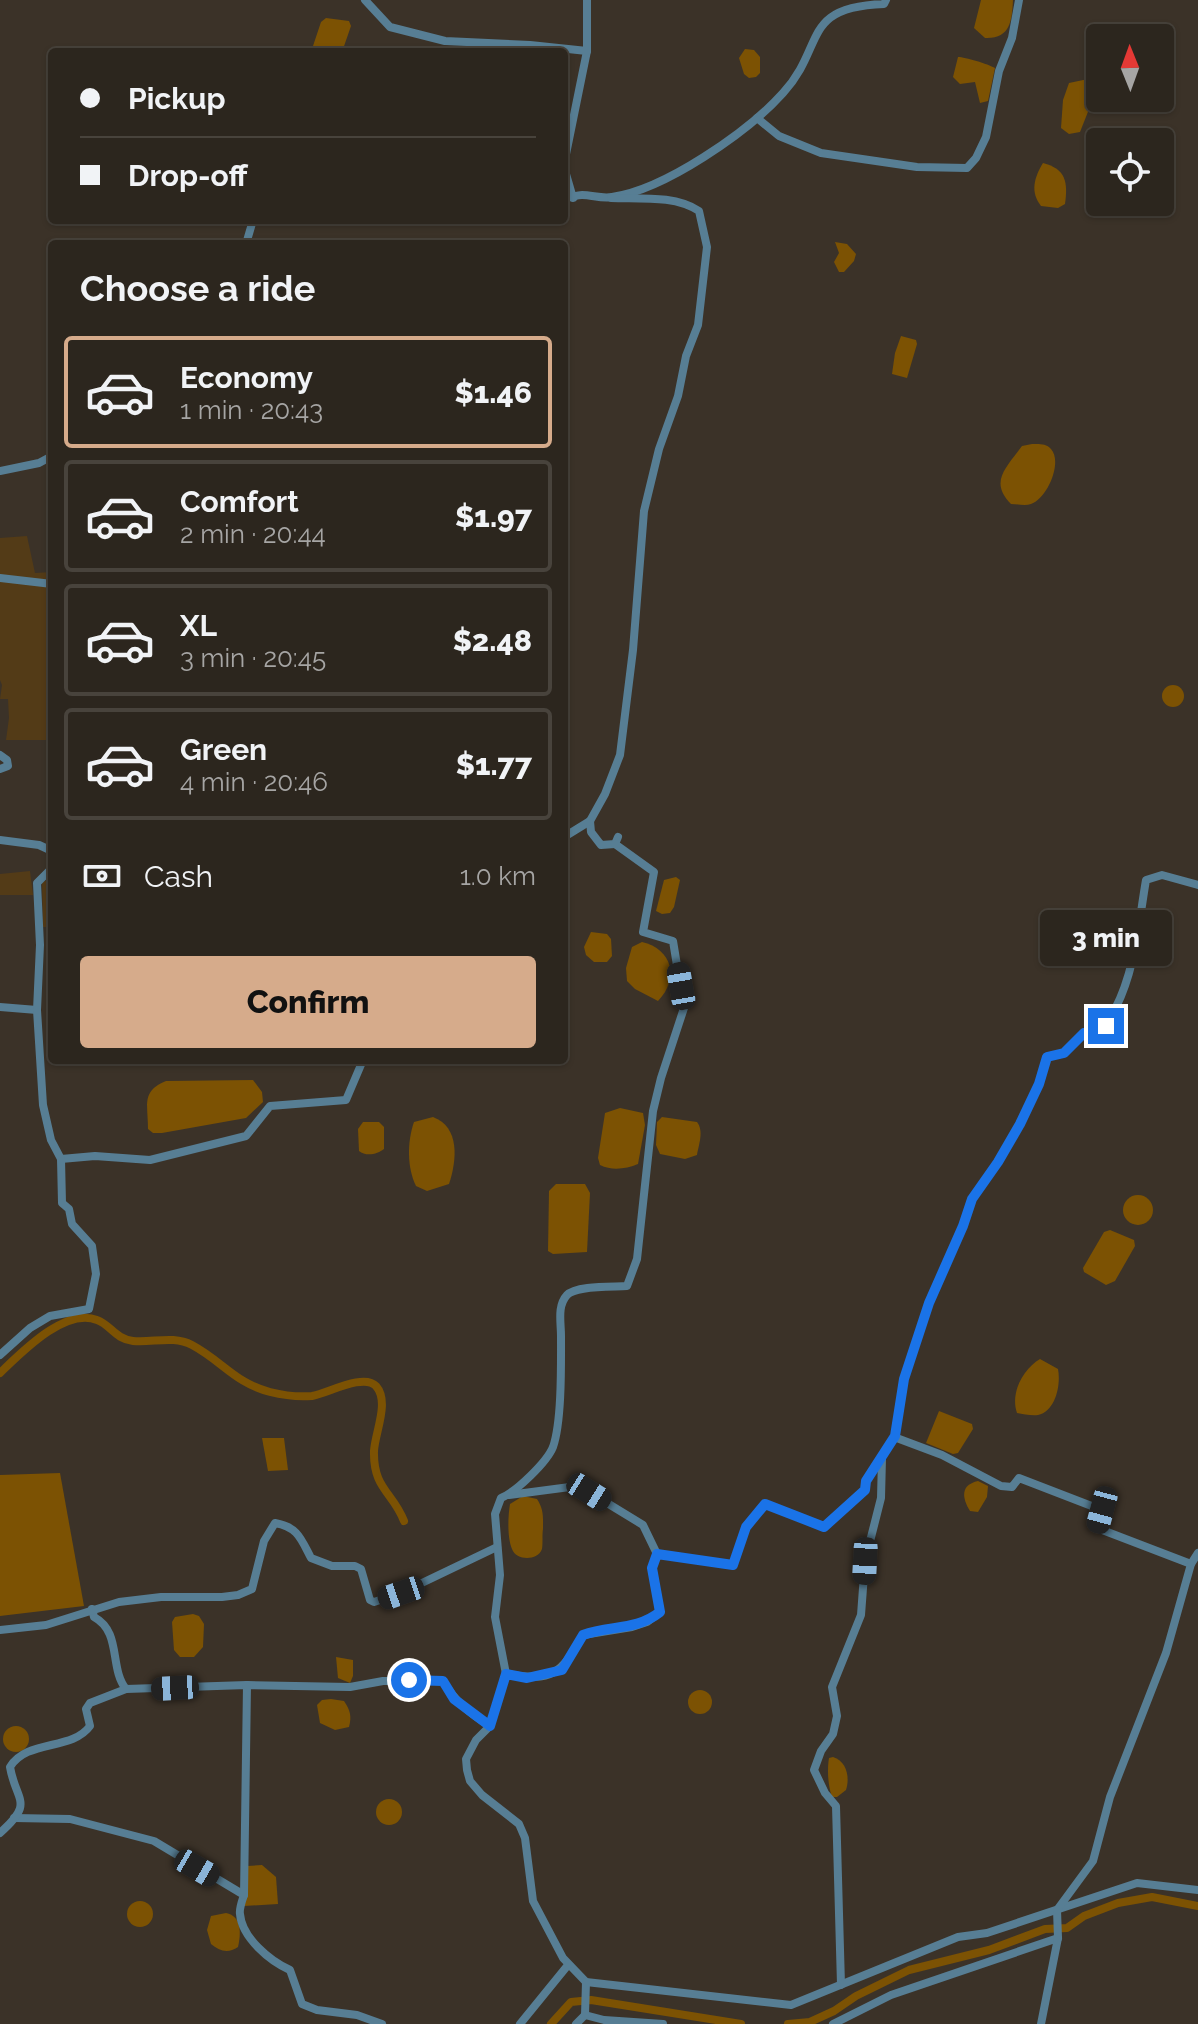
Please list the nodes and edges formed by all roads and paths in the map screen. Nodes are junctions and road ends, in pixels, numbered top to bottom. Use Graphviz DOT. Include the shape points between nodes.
graph roads {
  1 [pos="365,0"];
  2 [pos="587,0"];
  3 [pos="886,0"];
  4 [pos="1019,0"];
  5 [pos="558,48"];
  6 [pos="568,49"];
  7 [pos="587,51"];
  8 [pos="757,118"];
  9 [pos="568,146"];
  10 [pos="568,198"];
  11 [pos="611,198"];
  12 [pos="48,458"];
  13 [pos="0,471"];
  14 [pos="0,578"];
  15 [pos="48,584"];
  16 [pos="0,755"];
  17 [pos="0,769"];
  18 [pos="590,821"];
  19 [pos="568,835"];
  20 [pos="0,840"];
  21 [pos="48,849"];
  22 [pos="48,872"];
  23 [pos="1198,885"];
  24 [pos="0,1007"];
  25 [pos="37,1010"];
  26 [pos="361,1064"];
  27 [pos="61,1159"];
  28 [pos="0,1355"];
  29 [pos="894,1437"];
  30 [pos="882,1454"];
  31 [pos="508,1495"];
  32 [pos="497,1547"];
  33 [pos="1198,1553"];
  34 [pos="657,1554"];
  35 [pos="1191,1564"];
  36 [pos="92,1609"];
  37 [pos="0,1630"];
  38 [pos="506,1674"];
  39 [pos="247,1685"];
  40 [pos="126,1689"];
  41 [pos="490,1726"];
  42 [pos="14,1818"];
  43 [pos="0,1833"];
  44 [pos="1198,1890"];
  45 [pos="244,1895"];
  46 [pos="1057,1910"];
  47 [pos="1058,1936"];
  48 [pos="568,1965"];
  49 [pos="586,1985"];
  50 [pos="841,1985"];
  51 [pos="585,2015"];
  52 [pos="382,2024"];
  53 [pos="520,2024"];
  54 [pos="576,2024"];
  55 [pos="663,2024"];
  56 [pos="833,2024"];
  57 [pos="1041,2024"];
  1 -- 5 [label="street" via="390,27 445,41"];
  2 -- 7 [label="street"];
  3 -- 8 [label="street" via="855,5 824,21 784,92"];
  4 -- 8 [label="street" via="986,137 967,168 917,167 821,153 779,136"];
  6 -- 7 [label="street"];
  7 -- 9 [label="street"];
  8 -- 11 [label="street" via="684,172"];
  10 -- 11 [label="street"];
  11 -- 18 [label="street" via="688,204 699,211 707,247 698,325 644,511 620,755"];
  12 -- 13 [label="street"];
  14 -- 15 [label="street"];
  16 -- 17 [label="street" via="8,766"];
  18 -- 19 [label="street"];
  18 -- 31 [label="street" via="601,845 616,841 654,872 643,932 673,941 684,1008 653,1111 637,1259 627,1286 579,1288 568,1293 560,1307 552,1450"];
  20 -- 21 [label="street"];
  22 -- 25 [label="street" via="37,883"];
  23 -- 29 [label="street" via="1162,875 1146,880 1132,963 1106,1026 1098,1035 1084,1033 1064,1053 1047,1057 1020,1124 972,1199 929,1303 907,1365"];
  24 -- 25 [label="street"];
  25 -- 27 [label="street" via="43,1105"];
  26 -- 27 [label="street" via="346,1100 270,1106 246,1136 150,1160"];
  27 -- 28 [label="street" via="62,1203 92,1246 95,1260 89,1309 50,1316"];
  29 -- 30 [label="street"];
  29 -- 35 [label="street" via="1001,1486 1012,1487 1019,1478 1102,1510 1097,1528"];
  30 -- 34 [label="street" via="865,1490 824,1527 765,1504 746,1527 733,1565"];
  30 -- 50 [label="street" via="881,1498 865,1561 861,1615 832,1687 837,1716 833,1734 814,1770 836,1806"];
  31 -- 32 [label="street" via="501,1498 495,1514"];
  31 -- 34 [label="street" via="585,1485 643,1525"];
  32 -- 36 [label="street" via="374,1602 361,1569 311,1558 297,1531 275,1523 264,1541 252,1589 230,1596 161,1597"];
  32 -- 38 [label="street" via="495,1617"];
  33 -- 35 [label="street"];
  34 -- 38 [label="street" via="652,1568 660,1612 647,1622 583,1635 562,1670 527,1678"];
  35 -- 46 [label="street" via="1166,1653 1110,1797 1093,1861"];
  36 -- 37 [label="street" via="46,1625"];
  36 -- 40 [label="street" via="109,1632"];
  38 -- 41 [label="street"];
  39 -- 40 [label="street"];
  39 -- 41 [label="street" via="350,1687 434,1679 443,1681 454,1699"];
  39 -- 45 [label="street"];
  40 -- 42 [label="street" via="90,1703 90,1726 80,1736 16,1757 10,1767 21,1806"];
  41 -- 48 [label="street" via="466,1759 470,1781 519,1824 533,1901"];
  42 -- 43 [label="street"];
  42 -- 45 [label="street" via="70,1819 154,1841"];
  44 -- 46 [label="street" via="1137,1883"];
  45 -- 52 [label="street" via="240,1914 245,1927 261,1951 290,1970 302,2004"];
  46 -- 47 [label="street"];
  46 -- 50 [label="street" via="958,1937"];
  47 -- 56 [label="street" via="891,1995"];
  47 -- 57 [label="street"];
  48 -- 49 [label="street"];
  48 -- 53 [label="street"];
  49 -- 50 [label="street" via="791,2005"];
  49 -- 51 [label="street"];
  51 -- 54 [label="street"];
  51 -- 55 [label="street"];
}
